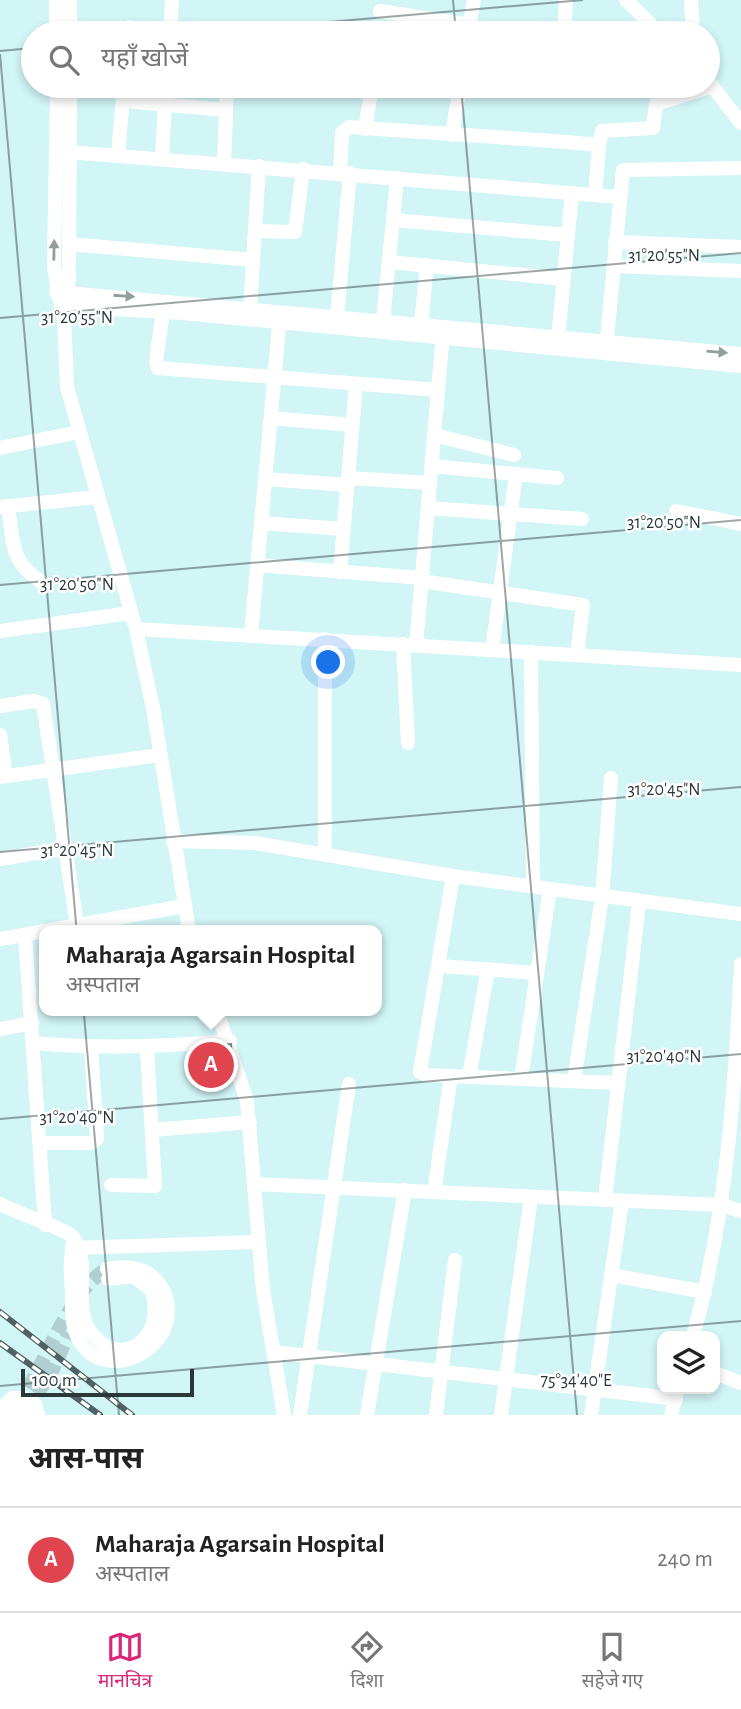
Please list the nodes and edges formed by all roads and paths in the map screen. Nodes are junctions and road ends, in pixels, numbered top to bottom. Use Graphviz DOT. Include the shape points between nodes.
graph roads {
  1 [pos="56,0"];
  2 [pos="70,0"];
  3 [pos="172,0"];
  4 [pos="474,0"];
  5 [pos="566,0"];
  6 [pos="626,0"];
  7 [pos="691,0"];
  8 [pos="380,11"];
  9 [pos="56,21"];
  10 [pos="70,21"];
  11 [pos="171,21"];
  12 [pos="429,21"];
  13 [pos="470,21"];
  14 [pos="565,21"];
  15 [pos="648,21"];
  16 [pos="692,21"];
  17 [pos="720,97"];
  18 [pos="58,98"];
  19 [pos="69,98"];
  20 [pos="123,98"];
  21 [pos="140,98"];
  22 [pos="165,98"];
  23 [pos="226,98"];
  24 [pos="370,98"];
  25 [pos="458,98"];
  26 [pos="672,98"];
  27 [pos="165,105"];
  28 [pos="226,110"];
  29 [pos="741,123"];
  30 [pos="365,129"];
  31 [pos="452,135"];
  32 [pos="599,145"];
  33 [pos="63,151"];
  34 [pos="118,154"];
  35 [pos="162,158"];
  36 [pos="224,163"];
  37 [pos="259,166"];
  38 [pos="741,168"];
  39 [pos="303,169"];
  40 [pos="345,173"];
  41 [pos="397,178"];
  42 [pos="572,192"];
  43 [pos="595,195"];
  44 [pos="619,197"];
  45 [pos="393,220"];
  46 [pos="255,231"];
  47 [pos="568,235"];
  48 [pos="615,242"];
  49 [pos="69,244"];
  50 [pos="741,247"];
  51 [pos="253,260"];
  52 [pos="388,262"];
  53 [pos="427,265"];
  54 [pos="613,267"];
  55 [pos="741,271"];
  56 [pos="564,279"];
  57 [pos="63,303"];
  58 [pos="250,308"];
  59 [pos="163,312"];
  60 [pos="280,317"];
  61 [pos="337,317"];
  62 [pos="383,321"];
  63 [pos="421,325"];
  64 [pos="443,333"];
  65 [pos="558,338"];
  66 [pos="606,348"];
  67 [pos="741,354"];
  68 [pos="741,366"];
  69 [pos="275,377"];
  70 [pos="356,384"];
  71 [pos="438,390"];
  72 [pos="271,418"];
  73 [pos="352,425"];
  74 [pos="79,432"];
  75 [pos="434,435"];
  76 [pos="0,448"];
  77 [pos="514,455"];
  78 [pos="432,466"];
  79 [pos="516,474"];
  80 [pos="557,478"];
  81 [pos="265,479"];
  82 [pos="348,481"];
  83 [pos="430,483"];
  84 [pos="98,497"];
  85 [pos="4,506"];
  86 [pos="428,508"];
  87 [pos="676,511"];
  88 [pos="510,514"];
  89 [pos="582,519"];
  90 [pos="261,523"];
  91 [pos="741,524"];
  92 [pos="344,530"];
  93 [pos="257,565"];
  94 [pos="340,572"];
  95 [pos="421,580"];
  96 [pos="46,585"];
  97 [pos="500,591"];
  98 [pos="131,613"];
  99 [pos="136,629"];
  100 [pos="0,631"];
  101 [pos="251,635"];
  102 [pos="325,639"];
  103 [pos="409,644"];
  104 [pos="492,650"];
  105 [pos="530,652"];
  106 [pos="578,655"];
  107 [pos="741,665"];
  108 [pos="0,706"];
  109 [pos="0,735"];
  110 [pos="408,743"];
  111 [pos="160,755"];
  112 [pos="54,770"];
  113 [pos="3,776"];
  114 [pos="611,778"];
  115 [pos="173,841"];
  116 [pos="66,848"];
  117 [pos="325,854"];
  118 [pos="0,859"];
  119 [pos="453,876"];
  120 [pos="534,886"];
  121 [pos="550,888"];
  122 [pos="602,897"];
  123 [pos="639,903"];
  124 [pos="184,906"];
  125 [pos="741,914"];
  126 [pos="77,925"];
  127 [pos="188,925"];
  128 [pos="39,932"];
  129 [pos="25,935"];
  130 [pos="0,939"];
  131 [pos="741,964"];
  132 [pos="439,965"];
  133 [pos="488,969"];
  134 [pos="537,973"];
  135 [pos="219,1016"];
  136 [pos="32,1023"];
  137 [pos="0,1029"];
  138 [pos="229,1041"];
  139 [pos="33,1043"];
  140 [pos="91,1048"];
  141 [pos="147,1049"];
  142 [pos="452,1076"];
  143 [pos="469,1077"];
  144 [pos="521,1079"];
  145 [pos="575,1081"];
  146 [pos="618,1083"];
  147 [pos="349,1084"];
  148 [pos="250,1122"];
  149 [pos="152,1130"];
  150 [pos="41,1143"];
  151 [pos="254,1184"];
  152 [pos="111,1185"];
  153 [pos="334,1187"];
  154 [pos="405,1190"];
  155 [pos="434,1192"];
  156 [pos="531,1197"];
  157 [pos="604,1200"];
  158 [pos="622,1201"];
  159 [pos="0,1204"];
  160 [pos="722,1205"];
  161 [pos="741,1211"];
  162 [pos="45,1224"];
  163 [pos="258,1242"];
  164 [pos="75,1246"];
  165 [pos="455,1260"];
  166 [pos="108,1274"];
  167 [pos="611,1275"];
  168 [pos="705,1292"];
  169 [pos="694,1331"];
  170 [pos="274,1352"];
  171 [pos="309,1356"];
  172 [pos="376,1364"];
  173 [pos="442,1372"];
  174 [pos="720,1375"];
  175 [pos="506,1379"];
  176 [pos="741,1383"];
  177 [pos="595,1390"];
  178 [pos="657,1393"];
  179 [pos="677,1394"];
  180 [pos="0,1410"];
  181 [pos="23,1413"];
  182 [pos="284,1415"];
  183 [pos="300,1415"];
  184 [pos="367,1415"];
  185 [pos="436,1415"];
  186 [pos="501,1415"];
  187 [pos="591,1415"];
  188 [pos="671,1415"];
  1 -- 9 [label="street"];
  2 -- 10 [label="street"];
  3 -- 11 [label="street"];
  4 -- 13 [label="street"];
  5 -- 14 [label="street"];
  6 -- 15 [label="street"];
  7 -- 16 [label="street"];
  8 -- 12 [label="street"];
  17 -- 29 [label="street"];
  18 -- 33 [label="street"];
  19 -- 33 [label="street"];
  20 -- 34 [label="street"];
  21 -- 27 [label="street"];
  22 -- 27 [label="street"];
  23 -- 28 [label="street"];
  24 -- 30 [label="street"];
  25 -- 31 [label="street"];
  26 -- 32 [label="street" via="656,104 653,128 602,131"];
  27 -- 28 [label="street"];
  27 -- 35 [label="street"];
  28 -- 36 [label="street"];
  30 -- 31 [label="street"];
  30 -- 40 [label="street" via="349,127 344,131"];
  31 -- 32 [label="street"];
  32 -- 43 [label="street"];
  33 -- 34 [label="street"];
  33 -- 49 [label="street"];
  57 -- 33 [label="street, one-way"];
  34 -- 35 [label="street"];
  35 -- 36 [label="street"];
  36 -- 37 [label="street"];
  37 -- 39 [label="street"];
  37 -- 46 [label="street"];
  38 -- 44 [label="street" via="625,169"];
  39 -- 40 [label="street"];
  39 -- 46 [label="street" via="295,232"];
  40 -- 41 [label="street"];
  40 -- 61 [label="street"];
  41 -- 42 [label="street"];
  41 -- 45 [label="street"];
  42 -- 43 [label="street"];
  42 -- 47 [label="street"];
  43 -- 44 [label="street"];
  44 -- 48 [label="street"];
  45 -- 47 [label="street"];
  45 -- 52 [label="street"];
  46 -- 51 [label="street"];
  47 -- 56 [label="street"];
  48 -- 50 [label="street"];
  48 -- 54 [label="street"];
  49 -- 51 [label="street"];
  49 -- 57 [label="street"];
  51 -- 58 [label="street"];
  52 -- 53 [label="street"];
  52 -- 62 [label="street"];
  53 -- 56 [label="street"];
  53 -- 63 [label="street"];
  54 -- 55 [label="street"];
  54 -- 66 [label="street"];
  56 -- 65 [label="street"];
  57 -- 58 [label="street, one-way"];
  57 -- 59 [label="street"];
  57 -- 74 [label="street" via="67,387"];
  58 -- 60 [label="street"];
  59 -- 60 [label="street"];
  59 -- 69 [label="street" via="158,368"];
  60 -- 61 [label="street"];
  60 -- 64 [label="street"];
  60 -- 69 [label="street"];
  61 -- 62 [label="street"];
  62 -- 63 [label="street"];
  63 -- 64 [label="street"];
  64 -- 65 [label="street"];
  64 -- 66 [label="street"];
  64 -- 71 [label="street"];
  65 -- 66 [label="street"];
  66 -- 67 [label="street, one-way"];
  66 -- 68 [label="street"];
  69 -- 70 [label="street"];
  69 -- 72 [label="street"];
  70 -- 71 [label="street"];
  70 -- 73 [label="street"];
  71 -- 75 [label="street"];
  72 -- 73 [label="street"];
  72 -- 81 [label="street"];
  73 -- 82 [label="street"];
  74 -- 76 [label="street"];
  74 -- 84 [label="street"];
  75 -- 77 [label="street"];
  75 -- 78 [label="street"];
  78 -- 79 [label="street"];
  78 -- 83 [label="street"];
  79 -- 80 [label="street"];
  79 -- 88 [label="street"];
  81 -- 82 [label="street"];
  81 -- 90 [label="street"];
  82 -- 83 [label="street"];
  82 -- 92 [label="street"];
  83 -- 86 [label="street"];
  84 -- 85 [label="street"];
  84 -- 98 [label="street"];
  85 -- 96 [label="street" via="18,561"];
  86 -- 88 [label="street"];
  86 -- 95 [label="street"];
  87 -- 91 [label="street"];
  88 -- 89 [label="street"];
  88 -- 97 [label="street"];
  90 -- 92 [label="street"];
  90 -- 93 [label="street"];
  92 -- 94 [label="street"];
  93 -- 94 [label="street"];
  93 -- 101 [label="street"];
  94 -- 95 [label="street"];
  95 -- 97 [label="street"];
  95 -- 103 [label="street"];
  97 -- 104 [label="street"];
  97 -- 106 [label="street" via="583,604"];
  98 -- 99 [label="street"];
  98 -- 100 [label="street"];
  99 -- 101 [label="street"];
  99 -- 111 [label="street"];
  101 -- 102 [label="street"];
  102 -- 103 [label="street"];
  102 -- 117 [label="street"];
  103 -- 104 [label="street"];
  103 -- 110 [label="street"];
  104 -- 105 [label="street"];
  105 -- 106 [label="street"];
  105 -- 120 [label="street"];
  106 -- 107 [label="street"];
  108 -- 112 [label="street" via="43,704"];
  109 -- 113 [label="street"];
  111 -- 112 [label="street"];
  111 -- 115 [label="street"];
  112 -- 113 [label="street"];
  112 -- 116 [label="street"];
  114 -- 122 [label="street"];
  115 -- 117 [label="street" via="254,843"];
  115 -- 124 [label="street"];
  116 -- 118 [label="street"];
  116 -- 126 [label="street"];
  117 -- 119 [label="street"];
  119 -- 120 [label="street"];
  119 -- 132 [label="street"];
  120 -- 121 [label="street"];
  121 -- 122 [label="street"];
  121 -- 134 [label="street"];
  122 -- 123 [label="street"];
  122 -- 145 [label="street"];
  123 -- 125 [label="street"];
  123 -- 146 [label="street"];
  124 -- 126 [label="street"];
  124 -- 127 [label="street"];
  128 -- 129 [label="street"];
  129 -- 130 [label="street"];
  129 -- 136 [label="street"];
  131 -- 160 [label="street"];
  132 -- 133 [label="street"];
  132 -- 142 [label="street" via="420,1072"];
  133 -- 134 [label="street"];
  133 -- 143 [label="street"];
  134 -- 144 [label="street"];
  135 -- 138 [label="street"];
  136 -- 137 [label="street"];
  136 -- 139 [label="street"];
  138 -- 141 [label="street"];
  138 -- 148 [label="street"];
  139 -- 140 [label="street"];
  139 -- 150 [label="street"];
  140 -- 141 [label="street"];
  140 -- 150 [label="street" via="97,1139 91,1143"];
  141 -- 149 [label="street"];
  142 -- 143 [label="street"];
  142 -- 155 [label="street"];
  143 -- 144 [label="street"];
  144 -- 145 [label="street"];
  145 -- 146 [label="street"];
  146 -- 157 [label="street"];
  147 -- 153 [label="street"];
  148 -- 149 [label="street"];
  148 -- 151 [label="street"];
  149 -- 152 [label="street" via="155,1186"];
  150 -- 162 [label="street"];
  151 -- 153 [label="street"];
  151 -- 163 [label="street"];
  153 -- 154 [label="street"];
  153 -- 171 [label="street"];
  154 -- 155 [label="street"];
  154 -- 172 [label="street"];
  155 -- 156 [label="street"];
  156 -- 157 [label="street"];
  156 -- 175 [label="street"];
  157 -- 158 [label="street"];
  158 -- 160 [label="street"];
  158 -- 167 [label="street"];
  159 -- 162 [label="street"];
  160 -- 161 [label="street"];
  160 -- 168 [label="street"];
  162 -- 164 [label="street" via="69,1234"];
  163 -- 164 [label="street"];
  163 -- 170 [label="street"];
  164 -- 166 [label="street" via="73,1315 77,1336 94,1353 109,1359 134,1358 158,1341 164,1328 165,1297 151,1275 135,1268"];
  165 -- 173 [label="street"];
  167 -- 168 [label="street"];
  167 -- 177 [label="street"];
  168 -- 169 [label="street"];
  170 -- 171 [label="street"];
  170 -- 182 [label="street"];
  171 -- 172 [label="street"];
  171 -- 183 [label="street"];
  172 -- 173 [label="street"];
  172 -- 184 [label="street"];
  173 -- 175 [label="street"];
  173 -- 185 [label="street"];
  174 -- 176 [label="street"];
  175 -- 177 [label="street"];
  175 -- 186 [label="street"];
  177 -- 178 [label="street"];
  177 -- 187 [label="street"];
  179 -- 188 [label="street"];
  180 -- 181 [label="street" via="12,1398 25,1398 35,1404"];
}
